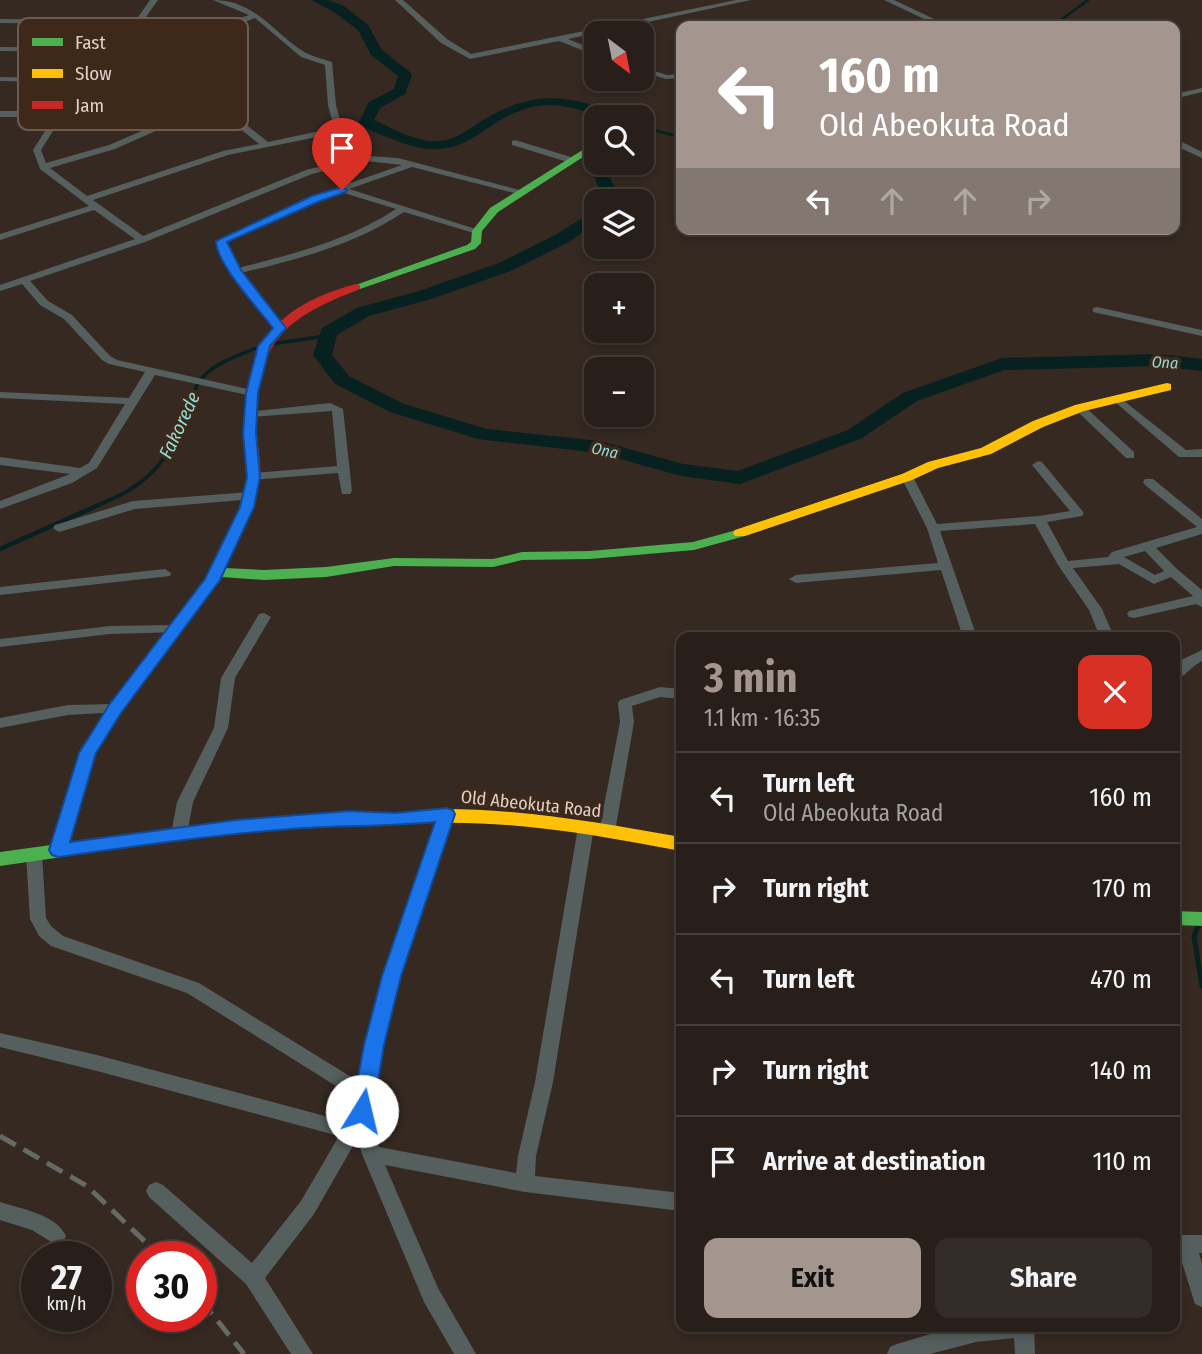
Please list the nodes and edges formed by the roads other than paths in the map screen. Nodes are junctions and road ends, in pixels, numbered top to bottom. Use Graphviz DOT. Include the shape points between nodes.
graph roads {
  1 [pos="154,0"];
  2 [pos="217,0"];
  3 [pos="747,0"];
  4 [pos="888,0"];
  5 [pos="403,1"];
  6 [pos="256,15"];
  7 [pos="141,18"];
  8 [pos="248,18"];
  9 [pos="0,21"];
  10 [pos="18,21"];
  11 [pos="934,21"];
  12 [pos="561,39"];
  13 [pos="0,49"];
  14 [pos="18,49"];
  15 [pos="584,49"];
  16 [pos="654,72"];
  17 [pos="676,76"];
  18 [pos="0,79"];
  19 [pos="18,79"];
  20 [pos="1202,90"];
  21 [pos="1180,96"];
  22 [pos="0,114"];
  23 [pos="18,114"];
  24 [pos="49,130"];
  25 [pos="150,130"];
  26 [pos="247,130"];
  27 [pos="338,130"];
  28 [pos="264,143"];
  29 [pos="515,143"];
  30 [pos="1180,144"];
  31 [pos="584,152"];
  32 [pos="1202,155"];
  33 [pos="366,158"];
  34 [pos="571,160"];
  35 [pos="410,165"];
  36 [pos="43,167"];
  37 [pos="342,190"];
  38 [pos="522,192"];
  39 [pos="86,199"];
  40 [pos="94,207"];
  41 [pos="401,210"];
  42 [pos="477,231"];
  43 [pos="1,237"];
  44 [pos="142,240"];
  45 [pos="236,271"];
  46 [pos="24,280"];
  47 [pos="0,288"];
  48 [pos="1097,310"];
  49 [pos="280,328"];
  50 [pos="1202,333"];
  51 [pos="152,370"];
  52 [pos="1167,387"];
  53 [pos="252,393"];
  54 [pos="0,395"];
  55 [pos="1119,400"];
  56 [pos="131,401"];
  57 [pos="1080,408"];
  58 [pos="251,414"];
  59 [pos="1202,453"];
  60 [pos="1130,455"];
  61 [pos="0,461"];
  62 [pos="1038,465"];
  63 [pos="344,469"];
  64 [pos="83,472"];
  65 [pos="254,477"];
  66 [pos="907,477"];
  67 [pos="1149,482"];
  68 [pos="346,491"];
  69 [pos="250,496"];
  70 [pos="0,505"];
  71 [pos="1039,520"];
  72 [pos="1202,525"];
  73 [pos="58,528"];
  74 [pos="933,528"];
  75 [pos="1202,530"];
  76 [pos="1148,546"];
  77 [pos="1113,559"];
  78 [pos="1064,565"];
  79 [pos="946,566"];
  80 [pos="217,572"];
  81 [pos="1171,572"];
  82 [pos="165,573"];
  83 [pos="796,579"];
  84 [pos="0,591"];
  85 [pos="1201,600"];
  86 [pos="1134,614"];
  87 [pos="264,617"];
  88 [pos="176,629"];
  89 [pos="968,632"];
  90 [pos="1105,632"];
  91 [pos="0,643"];
  92 [pos="1202,655"];
  93 [pos="1180,670"];
  94 [pos="676,694"];
  95 [pos="115,709"];
  96 [pos="0,723"];
  97 [pos="447,814"];
  98 [pos="586,827"];
  99 [pos="607,832"];
  100 [pos="179,834"];
  101 [pos="676,843"];
  102 [pos="58,850"];
  103 [pos="34,854"];
  104 [pos="0,859"];
  105 [pos="0,1041"];
  106 [pos="365,1089"];
  107 [pos="358,1130"];
  108 [pos="371,1154"];
  109 [pos="525,1183"];
  110 [pos="156,1191"];
  111 [pos="676,1201"];
  112 [pos="0,1211"];
  113 [pos="56,1236"];
  114 [pos="1188,1244"];
  115 [pos="253,1277"];
  116 [pos="1202,1297"];
  117 [pos="977,1332"];
  118 [pos="1024,1332"];
  119 [pos="303,1354"];
  120 [pos="466,1354"];
  121 [pos="897,1354"];
  122 [pos="1025,1354"];
  1 -- 7 [label="street"];
  2 -- 6 [label="street"];
  3 -- 12 [label="street"];
  4 -- 11 [label="street"];
  5 -- 12 [label="street" via="444,41 468,57"];
  6 -- 8 [label="street"];
  6 -- 27 [label="street" via="304,55 329,64 330,104"];
  9 -- 10 [label="street"];
  12 -- 15 [label="street"];
  13 -- 14 [label="street"];
  16 -- 17 [label="street"];
  18 -- 19 [label="street"];
  20 -- 21 [label="street"];
  22 -- 23 [label="street"];
  24 -- 36 [label="street" via="38,145"];
  25 -- 36 [label="street" via="112,147"];
  26 -- 28 [label="street"];
  27 -- 28 [label="street"];
  27 -- 33 [label="street" via="350,148"];
  28 -- 39 [label="street"];
  29 -- 34 [label="street"];
  30 -- 32 [label="street"];
  31 -- 34 [label="main road"];
  33 -- 35 [label="street"];
  33 -- 44 [label="street" via="309,172"];
  34 -- 38 [label="main road"];
  35 -- 37 [label="street"];
  35 -- 38 [label="street"];
  36 -- 39 [label="street"];
  37 -- 41 [label="street"];
  37 -- 45 [label="street" via="222,241"];
  38 -- 42 [label="main road" via="494,210"];
  39 -- 40 [label="street"];
  40 -- 43 [label="street"];
  40 -- 44 [label="street"];
  41 -- 42 [label="street"];
  41 -- 45 [label="street" via="357,236"];
  42 -- 49 [label="main road" via="471,247 332,295"];
  44 -- 46 [label="street"];
  45 -- 49 [label="street"];
  46 -- 47 [label="street"];
  46 -- 51 [label="street" via="44,303 68,317 106,358"];
  48 -- 50 [label="street"];
  49 -- 53 [label="main road" via="264,346"];
  51 -- 53 [label="street"];
  51 -- 56 [label="street"];
  52 -- 55 [label="main road"];
  53 -- 58 [label="main road"];
  54 -- 56 [label="street"];
  55 -- 57 [label="main road"];
  55 -- 59 [label="street" via="1183,454"];
  56 -- 64 [label="street" via="100,455"];
  57 -- 60 [label="street"];
  57 -- 66 [label="main road" via="986,452 933,465"];
  58 -- 63 [label="street" via="334,407"];
  58 -- 65 [label="main road"];
  61 -- 64 [label="street"];
  62 -- 71 [label="street" via="1078,513"];
  63 -- 65 [label="street"];
  63 -- 68 [label="street"];
  64 -- 70 [label="street"];
  65 -- 69 [label="main road"];
  66 -- 74 [label="street"];
  66 -- 80 [label="main road" via="694,546 522,556 494,563 394,562 326,572"];
  67 -- 72 [label="street"];
  69 -- 73 [label="street" via="134,505"];
  69 -- 80 [label="main road"];
  71 -- 74 [label="street"];
  71 -- 78 [label="street"];
  74 -- 79 [label="street"];
  75 -- 76 [label="street"];
  76 -- 77 [label="street"];
  76 -- 81 [label="street"];
  77 -- 78 [label="street"];
  77 -- 81 [label="street" via="1150,580"];
  78 -- 90 [label="street" via="1095,609"];
  79 -- 83 [label="street"];
  79 -- 89 [label="street"];
  80 -- 88 [label="main road"];
  81 -- 85 [label="street"];
  82 -- 84 [label="street"];
  85 -- 86 [label="street"];
  87 -- 100 [label="street" via="228,678 221,728 190,791"];
  88 -- 91 [label="street" via="110,630"];
  88 -- 95 [label="main road"];
  92 -- 93 [label="street"];
  94 -- 99 [label="street" via="660,692 625,703 627,722"];
  95 -- 96 [label="street" via="87,708"];
  95 -- 102 [label="main road" via="82,765"];
  97 -- 98 [label="main road, Old Abeokuta Road"];
  97 -- 100 [label="main road, Old Abeokuta Road"];
  97 -- 106 [label="street" via="391,976"];
  98 -- 99 [label="main road, Old Abeokuta Road"];
  98 -- 109 [label="street"];
  99 -- 101 [label="main road, Old Abeokuta Road"];
  100 -- 102 [label="main road, Old Abeokuta Road"];
  102 -- 103 [label="main road, Old Abeokuta Road"];
  103 -- 104 [label="main road, Old Abeokuta Road"];
  103 -- 106 [label="street" via="38,919 57,941 193,988 342,1082"];
  105 -- 107 [label="street"];
  106 -- 107 [label="street"];
  107 -- 108 [label="street"];
  107 -- 115 [label="street" via="304,1216"];
  108 -- 109 [label="street"];
  108 -- 120 [label="street" via="431,1295"];
  109 -- 111 [label="street"];
  110 -- 115 [label="street"];
  112 -- 113 [label="street" via="38,1223"];
  114 -- 116 [label="street"];
  115 -- 119 [label="street"];
  117 -- 121 [label="street"];
  118 -- 122 [label="street"];
}
